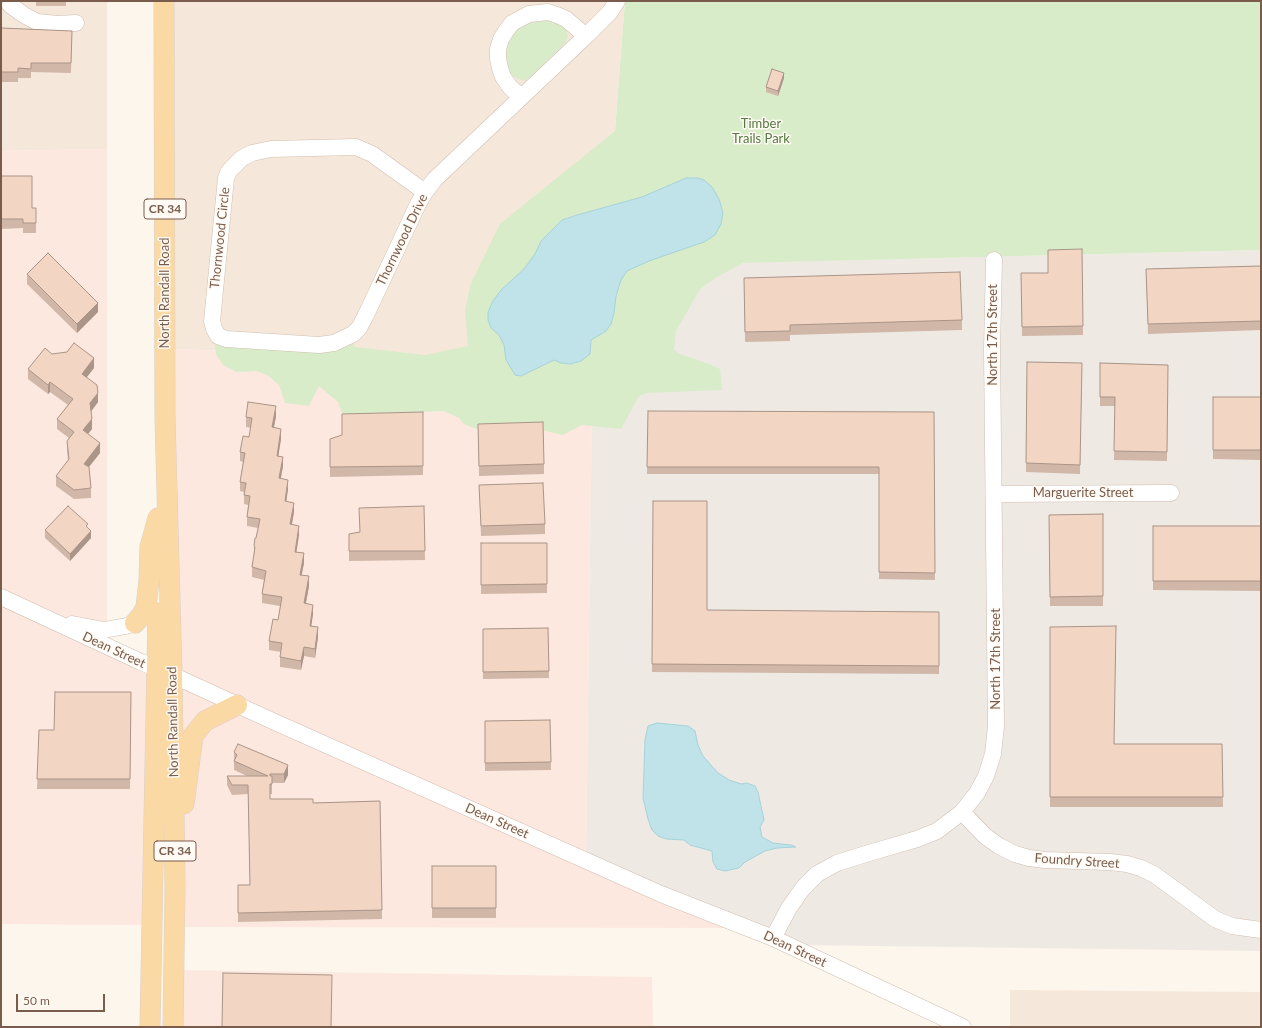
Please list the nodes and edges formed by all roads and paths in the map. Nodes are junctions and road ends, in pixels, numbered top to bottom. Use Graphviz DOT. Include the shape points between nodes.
graph roads {
  1 [pos="164,1"];
  2 [pos="617,1"];
  3 [pos="8,7"];
  4 [pos="76,23"];
  5 [pos="586,36"];
  6 [pos="522,97"];
  7 [pos="425,192"];
  8 [pos="994,260"];
  9 [pos="214,329"];
  10 [pos="165,417"];
  11 [pos="1171,493"];
  12 [pos="994,494"];
  13 [pos="158,518"];
  14 [pos="1,598"];
  15 [pos="33,612"];
  16 [pos="135,623"];
  17 [pos="165,672"];
  18 [pos="237,705"];
  19 [pos="962,812"];
  20 [pos="175,885"];
  21 [pos="1261,930"];
  22 [pos="773,938"];
  23 [pos="150,1027"];
  24 [pos="174,1027"];
  25 [pos="963,1027"];
  1 -- 10 [label="main road, North Randall Road / CR 34"];
  2 -- 5 [label="street, Thornwood Drive" via="610,12"];
  3 -- 4 [label="street" via="38,22"];
  5 -- 6 [label="street, Thornwood Drive"];
  5 -- 6 [label="street" via="566,19 548,12 529,14 512,24 501,39 498,58 503,77"];
  6 -- 7 [label="street, Thornwood Drive" via="435,179"];
  7 -- 9 [label="street, Thornwood Drive" via="365,317 353,334 334,343 319,345 226,339 218,336"];
  7 -- 9 [label="street, Thornwood Circle" via="372,154 356,147 271,149 252,152 242,158 229,171 226,178 212,321"];
  8 -- 12 [label="street, North 17th Street"];
  10 -- 13 [label="main road, North Randall Road / CR 34"];
  10 -- 17 [label="main road, North Randall Road / CR 34"];
  11 -- 12 [label="street, Marguerite Street"];
  12 -- 19 [label="street, North 17th Street" via="996,726 993,754 986,776"];
  13 -- 16 [label="main road, North Randall Road / CR 34" via="150,547 146,607"];
  13 -- 17 [label="main road, North Randall Road / CR 34"];
  14 -- 15 [label="street, Dean Street"];
  15 -- 16 [label="street, Dean Street" via="67,623 104,630"];
  15 -- 17 [label="street, Dean Street"];
  17 -- 18 [label="street, Dean Street"];
  17 -- 20 [label="main road, North Randall Road / CR 34"];
  17 -- 23 [label="main road, North Randall Road / CR 34"];
  18 -- 20 [label="main road" via="205,721 193,736"];
  18 -- 22 [label="street, Dean Street" via="661,894"];
  19 -- 21 [label="street, Foundry Street" via="985,836 1015,854 1046,860 1110,862 1141,868 1215,919 1232,926"];
  19 -- 22 [label="street, North 17th Street" via="937,831 837,863 817,874 789,908"];
  20 -- 24 [label="main road, North Randall Road / CR 34"];
  22 -- 25 [label="street, Dean Street"];
}
